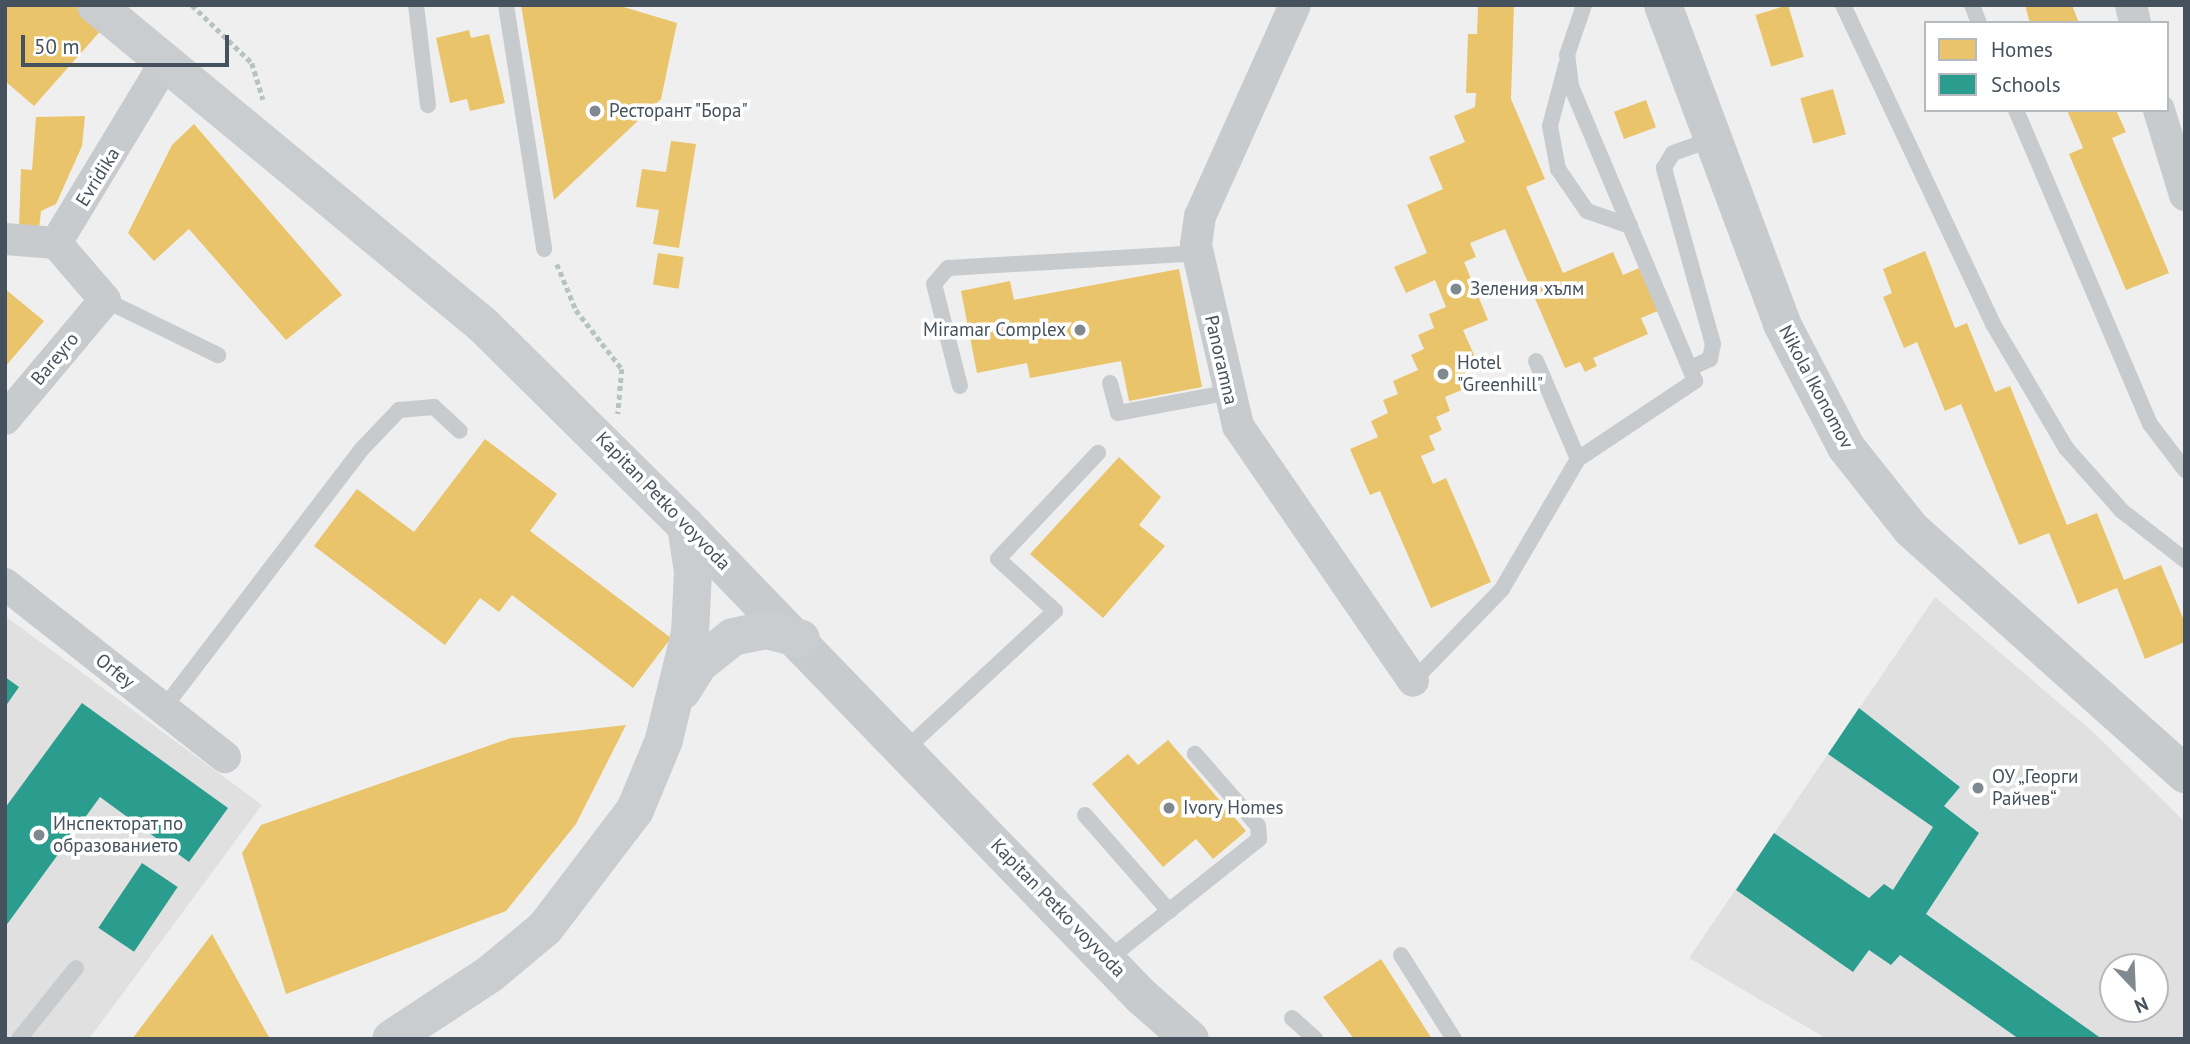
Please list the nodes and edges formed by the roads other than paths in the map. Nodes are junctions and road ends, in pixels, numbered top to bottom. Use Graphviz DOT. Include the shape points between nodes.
graph roads {
  1 [pos="96,5"];
  2 [pos="416,5"];
  3 [pos="506,5"];
  4 [pos="1295,5"];
  5 [pos="1584,5"];
  6 [pos="1663,5"];
  7 [pos="1843,5"];
  8 [pos="1567,63"];
  9 [pos="164,65"];
  10 [pos="428,105"];
  11 [pos="2018,112"];
  12 [pos="2160,112"];
  13 [pos="1716,138"];
  14 [pos="2185,195"];
  15 [pos="1630,226"];
  16 [pos="5,239"];
  17 [pos="56,243"];
  18 [pos="544,249"];
  19 [pos="1198,254"];
  20 [pos="105,300"];
  21 [pos="218,355"];
  22 [pos="1536,361"];
  23 [pos="1690,368"];
  24 [pos="1110,383"];
  25 [pos="960,386"];
  26 [pos="1226,393"];
  27 [pos="5,419"];
  28 [pos="460,431"];
  29 [pos="1098,453"];
  30 [pos="1578,459"];
  31 [pos="2185,470"];
  32 [pos="686,526"];
  33 [pos="2185,561"];
  34 [pos="5,584"];
  35 [pos="801,639"];
  36 [pos="1413,681"];
  37 [pos="677,698"];
  38 [pos="163,709"];
  39 [pos="2169,744"];
  40 [pos="906,749"];
  41 [pos="1195,754"];
  42 [pos="225,757"];
  43 [pos="2185,774"];
  44 [pos="1085,815"];
  45 [pos="1169,911"];
  46 [pos="1401,955"];
  47 [pos="1107,960"];
  48 [pos="76,968"];
  49 [pos="1292,1018"];
  50 [pos="19,1039"];
  51 [pos="391,1039"];
  52 [pos="1191,1039"];
  53 [pos="1315,1039"];
  54 [pos="1454,1039"];
  1 -- 9 [label="main road, Kapitan Petko voyvoda"];
  2 -- 10 [label="lane"];
  3 -- 18 [label="lane"];
  4 -- 19 [label="street, Panoramna" via="1200,216"];
  5 -- 8 [label="lane"];
  6 -- 13 [label="street, Nikola Ikonomov"];
  7 -- 33 [label="lane" via="1993,324 2066,448 2122,511"];
  8 -- 15 [label="lane" via="1584,121"];
  8 -- 15 [label="lane" via="1550,126 1558,169 1587,211"];
  9 -- 17 [label="street, Evridika"];
  9 -- 32 [label="main road, Kapitan Petko voyvoda" via="279,153 483,325"];
  11 -- 31 [label="lane" via="2150,424"];
  12 -- 14 [label="street"];
  13 -- 23 [label="lane" via="1673,153 1665,163 1713,344 1710,359"];
  13 -- 39 [label="street, Nikola Ikonomov" via="1782,324 1853,457 1911,528"];
  15 -- 23 [label="lane"];
  16 -- 17 [label="street"];
  17 -- 20 [label="street"];
  19 -- 25 [label="lane" via="948,268 936,277 935,291"];
  19 -- 26 [label="street, Panoramna"];
  20 -- 21 [label="lane"];
  20 -- 27 [label="street, Bareyro"];
  22 -- 30 [label="lane"];
  23 -- 30 [label="lane" via="1695,381"];
  24 -- 26 [label="lane" via="1118,413"];
  26 -- 36 [label="street, Panoramna" via="1238,426 1284,499"];
  28 -- 38 [label="lane" via="434,407 399,410 360,451"];
  29 -- 40 [label="lane" via="998,559 1055,611"];
  30 -- 36 [label="lane" via="1502,589"];
  32 -- 35 [label="street, Kapitan Petko voyvoda"];
  32 -- 37 [label="main road" via="693,572"];
  34 -- 38 [label="street, Orfey"];
  35 -- 37 [label="main road" via="766,631 722,642"];
  35 -- 40 [label="street, Kapitan Petko voyvoda"];
  37 -- 51 [label="main road" via="635,810 587,881 500,966"];
  38 -- 42 [label="street, Orfey"];
  39 -- 43 [label="street, Nikola Ikonomov"];
  40 -- 47 [label="street, Kapitan Petko voyvoda"];
  41 -- 45 [label="lane" via="1260,833"];
  44 -- 45 [label="lane"];
  45 -- 47 [label="lane"];
  46 -- 54 [label="lane"];
  47 -- 52 [label="street, Kapitan Petko voyvoda"];
  48 -- 50 [label="lane"];
  49 -- 53 [label="lane"];
}
